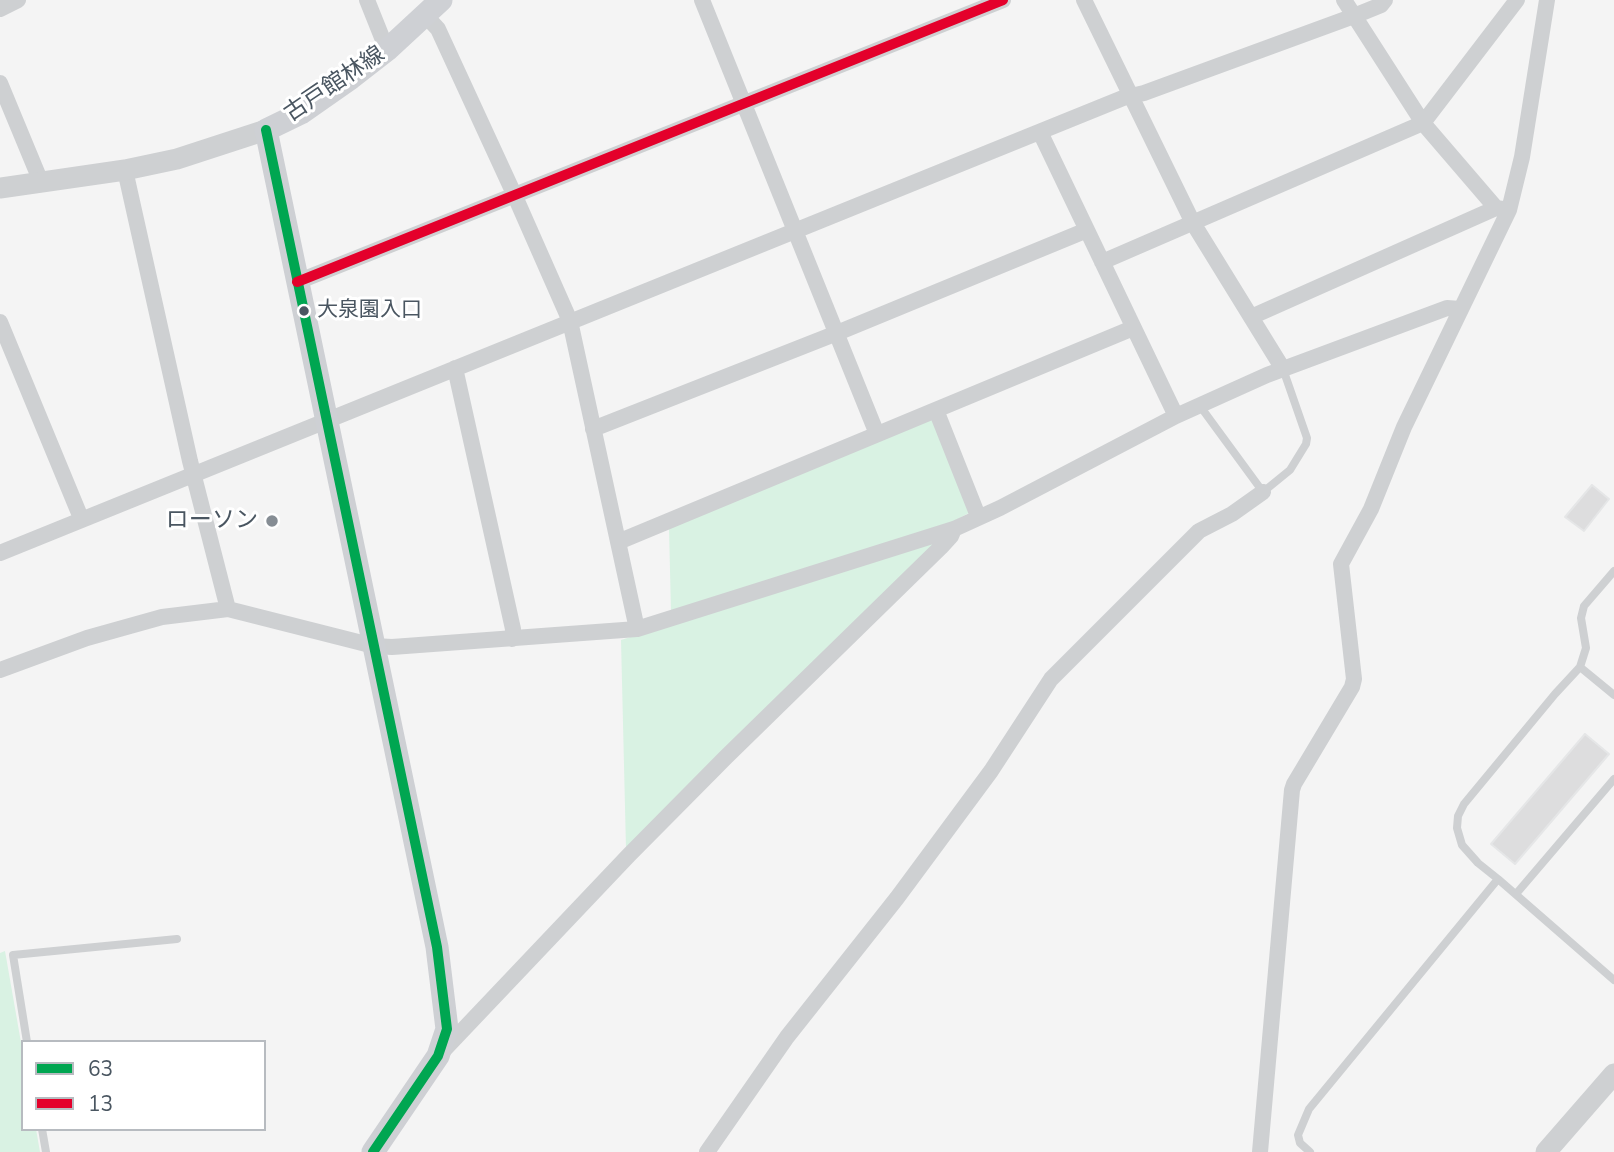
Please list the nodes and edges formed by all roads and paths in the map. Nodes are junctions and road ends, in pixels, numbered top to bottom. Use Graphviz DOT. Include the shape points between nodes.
graph roads {
  1 [pos="18,0"];
  2 [pos="367,0"];
  3 [pos="702,0"];
  4 [pos="1003,0"];
  5 [pos="1084,0"];
  6 [pos="1344,0"];
  7 [pos="1385,0"];
  8 [pos="1517,0"];
  9 [pos="1547,0"];
  10 [pos="433,7"];
  11 [pos="0,9"];
  12 [pos="1354,16"];
  13 [pos="387,50"];
  14 [pos="0,83"];
  15 [pos="1132,95"];
  16 [pos="744,104"];
  17 [pos="1423,123"];
  18 [pos="266,130"];
  19 [pos="1040,132"];
  20 [pos="125,170"];
  21 [pos="41,182"];
  22 [pos="0,188"];
  23 [pos="514,194"];
  24 [pos="1503,209"];
  25 [pos="1194,223"];
  26 [pos="795,230"];
  27 [pos="1087,230"];
  28 [pos="1102,262"];
  29 [pos="297,282"];
  30 [pos="1460,309"];
  31 [pos="1251,317"];
  32 [pos="570,321"];
  33 [pos="0,322"];
  34 [pos="1133,328"];
  35 [pos="837,333"];
  36 [pos="455,368"];
  37 [pos="1283,369"];
  38 [pos="1200,406"];
  39 [pos="936,410"];
  40 [pos="1176,416"];
  41 [pos="326,420"];
  42 [pos="593,429"];
  43 [pos="877,434"];
  44 [pos="193,474"];
  45 [pos="1263,492"];
  46 [pos="978,516"];
  47 [pos="81,518"];
  48 [pos="954,529"];
  49 [pos="618,541"];
  50 [pos="0,553"];
  51 [pos="1614,571"];
  52 [pos="228,609"];
  53 [pos="637,629"];
  54 [pos="512,639"];
  55 [pos="374,646"];
  56 [pos="1580,667"];
  57 [pos="0,670"];
  58 [pos="1614,695"];
  59 [pos="1614,779"];
  60 [pos="1498,878"];
  61 [pos="1516,894"];
  62 [pos="177,939"];
  63 [pos="1614,980"];
  64 [pos="27,1040"];
  65 [pos="438,1056"];
  66 [pos="1614,1074"];
  67 [pos="42,1131"];
  68 [pos="46,1152"];
  69 [pos="373,1152"];
  70 [pos="707,1152"];
  71 [pos="1260,1152"];
  72 [pos="1310,1152"];
  73 [pos="1546,1152"];
  1 -- 11 [label="street"];
  2 -- 13 [label="street"];
  3 -- 16 [label="street"];
  4 -- 16 [label="street"];
  5 -- 15 [label="street"];
  6 -- 12 [label="street"];
  7 -- 12 [label="street"];
  8 -- 17 [label="street"];
  9 -- 24 [label="street" via="1522,157"];
  10 -- 13 [label="main road, 古戸館林線"];
  10 -- 23 [label="street" via="438,29"];
  12 -- 15 [label="street"];
  12 -- 17 [label="street"];
  13 -- 18 [label="main road, 古戸館林線" via="325,98"];
  14 -- 21 [label="street"];
  15 -- 19 [label="street"];
  15 -- 25 [label="street"];
  16 -- 23 [label="street"];
  16 -- 26 [label="street"];
  17 -- 24 [label="street"];
  17 -- 25 [label="street"];
  18 -- 20 [label="street" via="177,159"];
  18 -- 29 [label="main road, 古戸館林線"];
  19 -- 26 [label="street"];
  19 -- 27 [label="street"];
  20 -- 21 [label="street"];
  20 -- 44 [label="street"];
  21 -- 22 [label="street"];
  23 -- 29 [label="street"];
  23 -- 32 [label="street"];
  24 -- 30 [label="street"];
  24 -- 31 [label="street"];
  25 -- 28 [label="street"];
  25 -- 31 [label="street"];
  26 -- 32 [label="street"];
  26 -- 35 [label="street"];
  27 -- 28 [label="street"];
  27 -- 35 [label="street"];
  28 -- 34 [label="street"];
  29 -- 41 [label="main road, 古戸館林線"];
  30 -- 37 [label="street" via="1447,308"];
  30 -- 71 [label="street" via="1371,509 1341,564 1354,679 1294,784"];
  31 -- 37 [label="street"];
  32 -- 36 [label="street"];
  32 -- 42 [label="street"];
  33 -- 47 [label="street"];
  34 -- 39 [label="street"];
  34 -- 40 [label="street"];
  35 -- 42 [label="street"];
  35 -- 43 [label="street"];
  36 -- 41 [label="street"];
  36 -- 54 [label="street"];
  37 -- 38 [label="street"];
  37 -- 45 [label="lane" via="1307,438 1290,470"];
  38 -- 40 [label="street"];
  38 -- 45 [label="lane"];
  39 -- 43 [label="street"];
  39 -- 46 [label="street"];
  40 -- 46 [label="street"];
  41 -- 44 [label="street"];
  41 -- 55 [label="main road, 古戸館林線"];
  42 -- 49 [label="street"];
  43 -- 49 [label="street"];
  44 -- 47 [label="street"];
  44 -- 52 [label="street"];
  45 -- 70 [label="street" via="1199,531 1051,679 983,781 787,1037"];
  46 -- 48 [label="street"];
  47 -- 50 [label="street"];
  48 -- 53 [label="street"];
  48 -- 65 [label="street" via="941,547 629,855"];
  49 -- 53 [label="street"];
  51 -- 56 [label="lane" via="1584,606 1581,618 1586,648"];
  52 -- 55 [label="street"];
  52 -- 57 [label="street" via="162,617"];
  53 -- 54 [label="street"];
  54 -- 55 [label="street"];
  55 -- 65 [label="main road, 古戸館林線" via="437,947 447,1030"];
  56 -- 58 [label="lane"];
  56 -- 60 [label="lane" via="1458,816 1462,845"];
  59 -- 61 [label="lane"];
  60 -- 61 [label="lane"];
  60 -- 72 [label="lane" via="1309,1109 1298,1135"];
  61 -- 63 [label="lane"];
  62 -- 64 [label="lane" via="13,955"];
  65 -- 69 [label="main road, 古戸館林線"];
  66 -- 73 [label="street"];
  67 -- 68 [label="lane"];
}
